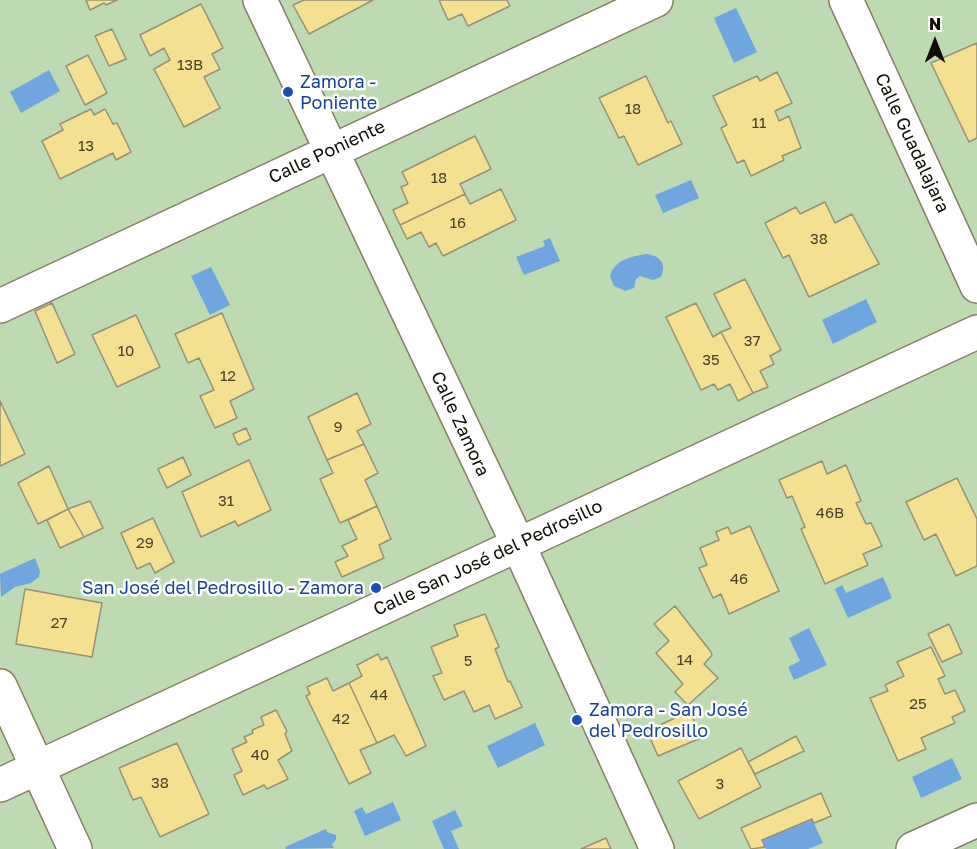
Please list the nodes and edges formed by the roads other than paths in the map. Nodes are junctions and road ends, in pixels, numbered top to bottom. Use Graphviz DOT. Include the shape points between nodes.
graph roads {
  1 [pos="260,0"];
  2 [pos="656,0"];
  3 [pos="846,0"];
  4 [pos="331,150"];
  5 [pos="977,286"];
  6 [pos="0,306"];
  7 [pos="977,332"];
  8 [pos="518,544"];
  9 [pos="0,686"];
  10 [pos="38,768"];
  11 [pos="0,785"];
  12 [pos="977,820"];
  13 [pos="75,849"];
  14 [pos="657,849"];
  15 [pos="913,849"];
  1 -- 4 [label="street, Calle Zamora"];
  2 -- 4 [label="street, Calle Poniente"];
  3 -- 5 [label="street, Calle Guadalajara"];
  4 -- 6 [label="street, Calle Poniente"];
  4 -- 8 [label="street, Calle Zamora"];
  7 -- 8 [label="street, Calle San José del Pedrosillo"];
  8 -- 10 [label="street, Calle San José del Pedrosillo"];
  8 -- 14 [label="street, Calle Zamora"];
  9 -- 10 [label="street"];
  10 -- 11 [label="street, Calle San José del Pedrosillo"];
  10 -- 13 [label="street"];
  12 -- 15 [label="street"];
}
